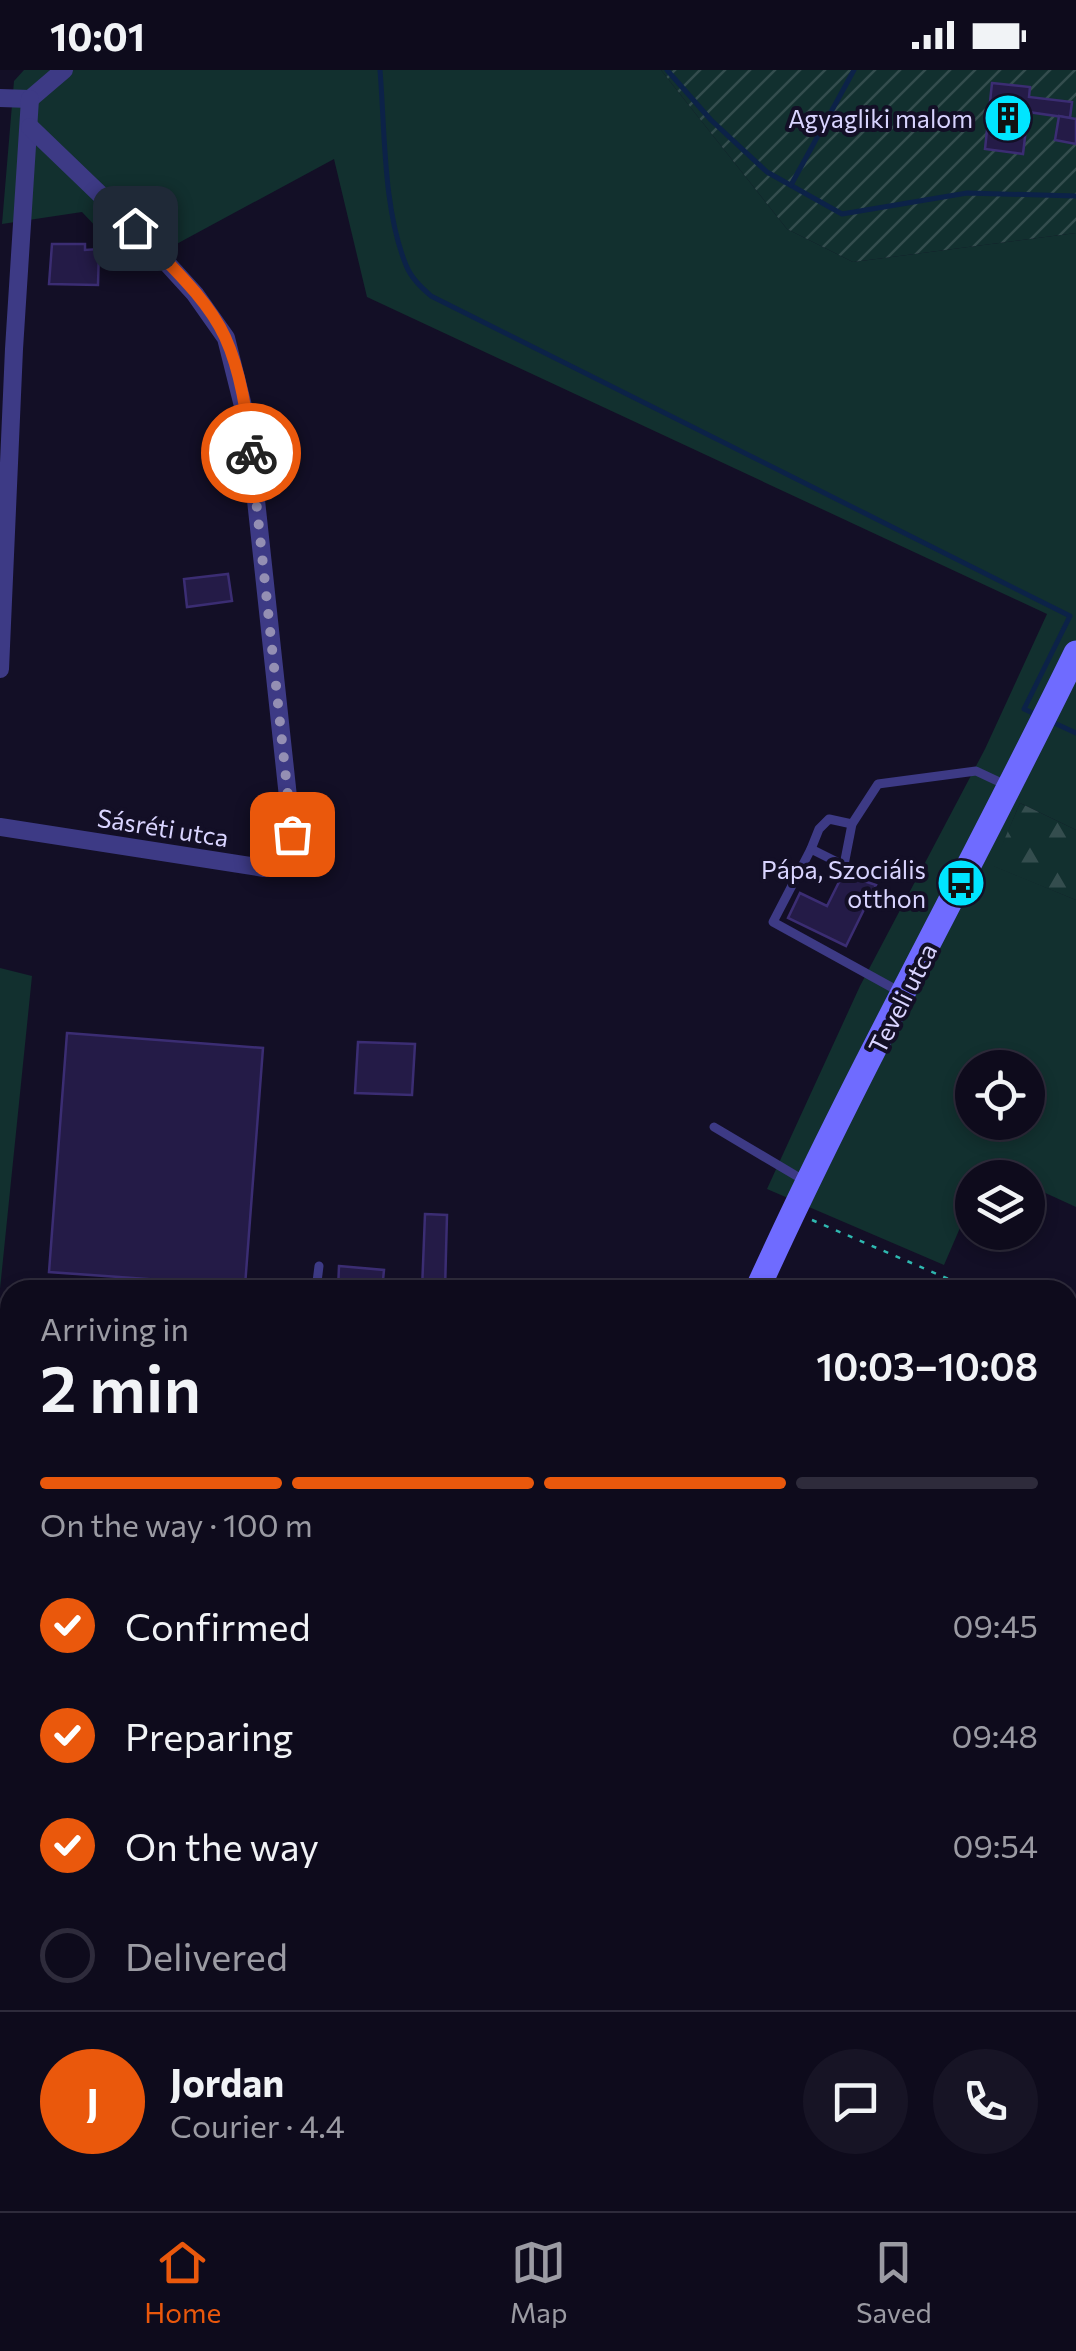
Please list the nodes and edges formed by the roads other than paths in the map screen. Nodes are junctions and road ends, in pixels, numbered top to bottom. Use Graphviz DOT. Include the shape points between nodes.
graph roads {
  1 [pos="64,70"];
  2 [pos="0,98"];
  3 [pos="30,99"];
  4 [pos="30,128"];
  5 [pos="7,349"];
  6 [pos="1076,653"];
  7 [pos="0,669"];
  8 [pos="1011,788"];
  9 [pos="852,824"];
  10 [pos="0,827"];
  11 [pos="811,849"];
  12 [pos="844,865"];
  13 [pos="859,872"];
  14 [pos="904,994"];
  15 [pos="714,1128"];
  16 [pos="808,1183"];
  17 [pos="319,1266"];
  18 [pos="317,1280"];
  19 [pos="761,1280"];
  1 -- 3 [label="street"];
  2 -- 3 [label="street"];
  3 -- 4 [label="street"];
  4 -- 5 [label="street"];
  4 -- 10 [label="street, Sásréti utca" via="135,228 226,338 248,426 292,834 264,868"];
  5 -- 7 [label="street"];
  6 -- 8 [label="main road, Teveli utca"];
  8 -- 9 [label="lane" via="976,771 878,784"];
  8 -- 14 [label="main road, Teveli utca"];
  9 -- 11 [label="lane" via="829,820"];
  9 -- 12 [label="lane"];
  11 -- 12 [label="lane"];
  11 -- 14 [label="lane" via="773,922"];
  12 -- 13 [label="lane"];
  14 -- 16 [label="main road, Teveli utca"];
  15 -- 16 [label="lane"];
  16 -- 19 [label="main road, Teveli utca"];
  17 -- 18 [label="lane"];
}
